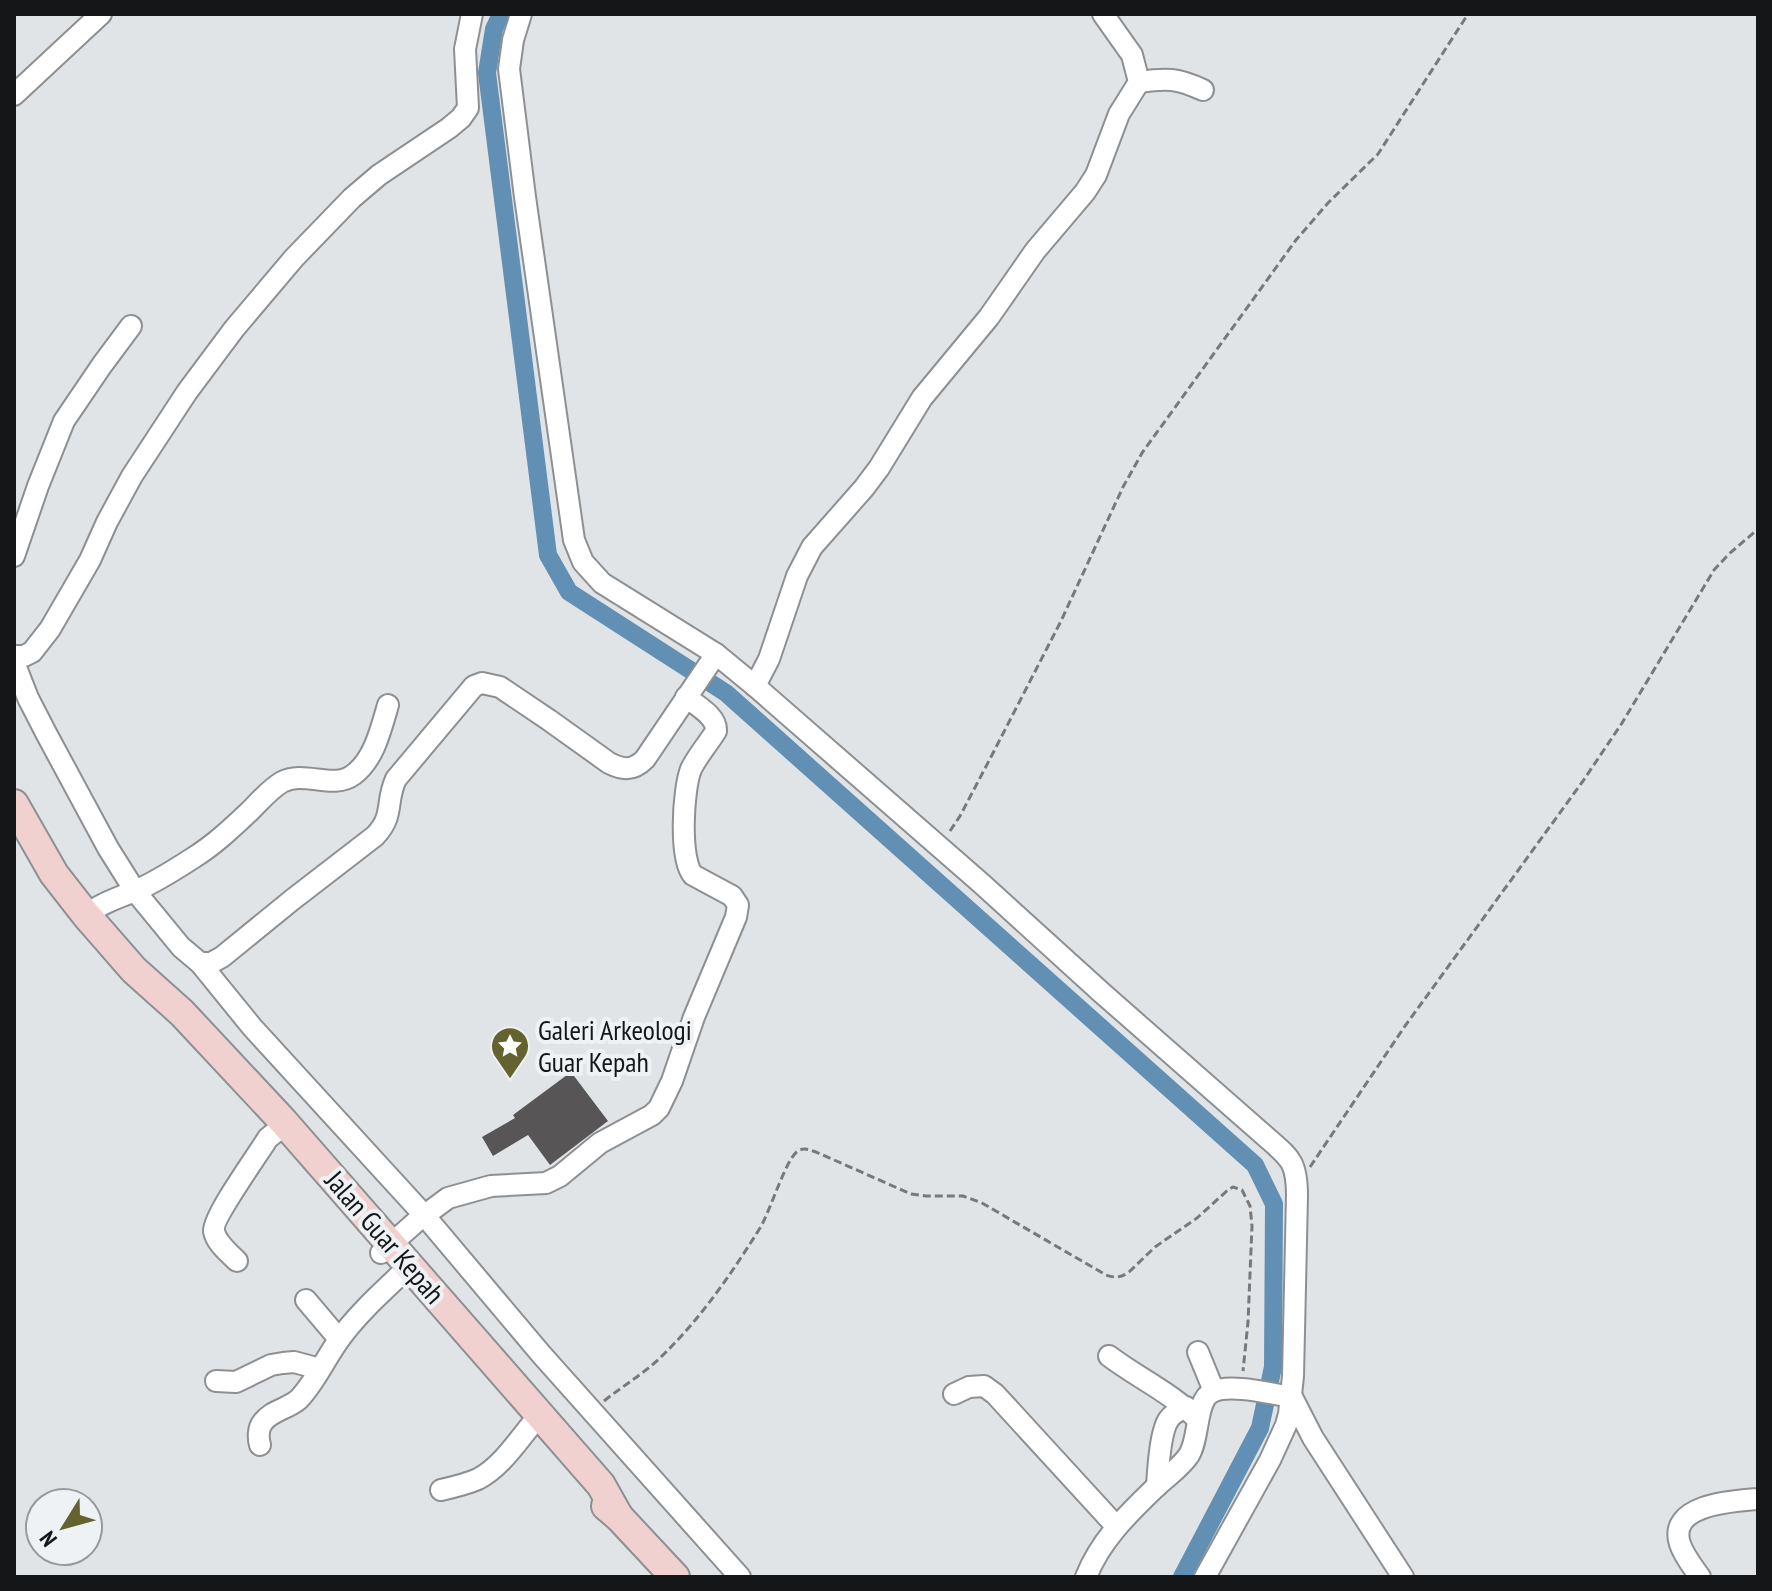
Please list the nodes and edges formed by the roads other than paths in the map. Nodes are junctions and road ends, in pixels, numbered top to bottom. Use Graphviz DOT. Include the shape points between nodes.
graph roads {
  1 [pos="101,14"];
  2 [pos="472,14"];
  3 [pos="521,14"];
  4 [pos="1103,14"];
  5 [pos="1139,82"];
  6 [pos="1203,90"];
  7 [pos="14,95"];
  8 [pos="131,326"];
  9 [pos="14,556"];
  10 [pos="14,656"];
  11 [pos="712,660"];
  12 [pos="14,662"];
  13 [pos="755,686"];
  14 [pos="689,693"];
  15 [pos="388,705"];
  16 [pos="14,804"];
  17 [pos="130,893"];
  18 [pos="90,912"];
  19 [pos="200,963"];
  20 [pos="134,970"];
  21 [pos="277,1131"];
  22 [pos="421,1218"];
  23 [pos="391,1244"];
  24 [pos="237,1261"];
  25 [pos="400,1275"];
  26 [pos="306,1300"];
  27 [pos="339,1339"];
  28 [pos="1198,1352"];
  29 [pos="1109,1356"];
  30 [pos="320,1369"];
  31 [pos="216,1381"];
  32 [pos="1214,1391"];
  33 [pos="954,1394"];
  34 [pos="1292,1397"];
  35 [pos="1192,1414"];
  36 [pos="532,1424"];
  37 [pos="260,1445"];
  38 [pos="1157,1486"];
  39 [pos="441,1490"];
  40 [pos="1758,1499"];
  41 [pos="619,1517"];
  42 [pos="1116,1526"];
  43 [pos="675,1577"];
  44 [pos="740,1577"];
  45 [pos="1086,1577"];
  46 [pos="1205,1577"];
  47 [pos="1403,1577"];
  48 [pos="1700,1577"];
  1 -- 7 [label="street"];
  2 -- 10 [label="street" via="465,49 468,108 461,118 364,187 254,305 140,463 50,629 32,652"];
  3 -- 11 [label="street" via="509,69 574,540 583,562 602,583"];
  4 -- 5 [label="street" via="1132,55"];
  5 -- 6 [label="street" via="1171,79"];
  5 -- 13 [label="street" via="1085,192 922,398 864,488 812,547"];
  8 -- 9 [label="street" via="64,421"];
  11 -- 13 [label="street"];
  11 -- 14 [label="street"];
  12 -- 17 [label="street"];
  13 -- 34 [label="street" via="1289,1159 1297,1175"];
  14 -- 19 [label="street" via="645,759 624,769 500,687 477,684 396,779 389,816 375,836 222,957"];
  14 -- 22 [label="street" via="717,727 689,776 684,858 693,875 732,896 738,905 663,1102 652,1115 600,1143 554,1179 480,1188 448,1198"];
  15 -- 17 [label="street" via="372,751 355,775 345,780 285,780 202,852"];
  16 -- 18 [label="main road, Jalan Guar Kepah" via="54,874"];
  17 -- 18 [label="street"];
  17 -- 19 [label="street"];
  18 -- 20 [label="main road, Jalan Guar Kepah"];
  19 -- 22 [label="street"];
  20 -- 21 [label="main road, Jalan Guar Kepah" via="172,1023"];
  20 -- 23 [label="main road, Jalan Guar Kepah" via="182,1013"];
  21 -- 23 [label="main road, Jalan Guar Kepah"];
  21 -- 24 [label="street" via="214,1224 219,1242"];
  22 -- 23 [label="street"];
  22 -- 44 [label="street"];
  23 -- 25 [label="main road, Jalan Guar Kepah"];
  23 -- 41 [label="main road, Jalan Guar Kepah" via="601,1485"];
  25 -- 27 [label="street"];
  25 -- 36 [label="main road, Jalan Guar Kepah"];
  26 -- 27 [label="street"];
  27 -- 30 [label="street"];
  28 -- 32 [label="street"];
  29 -- 35 [label="street"];
  30 -- 31 [label="street" via="283,1363 236,1382"];
  30 -- 37 [label="street" via="297,1400 263,1422"];
  32 -- 34 [label="street"];
  32 -- 35 [label="street"];
  33 -- 42 [label="street" via="984,1386 995,1394"];
  34 -- 46 [label="street" via="1277,1445"];
  34 -- 47 [label="street"];
  35 -- 38 [label="street" via="1195,1443"];
  35 -- 38 [label="street" via="1172,1416 1166,1425"];
  36 -- 39 [label="street" via="485,1475"];
  36 -- 41 [label="main road, Jalan Guar Kepah" via="590,1492"];
  38 -- 42 [label="street"];
  40 -- 48 [label="street" via="1711,1504 1690,1514 1680,1527 1680,1543"];
  41 -- 43 [label="main road, Jalan Guar Kepah"];
  42 -- 45 [label="street"];
}
